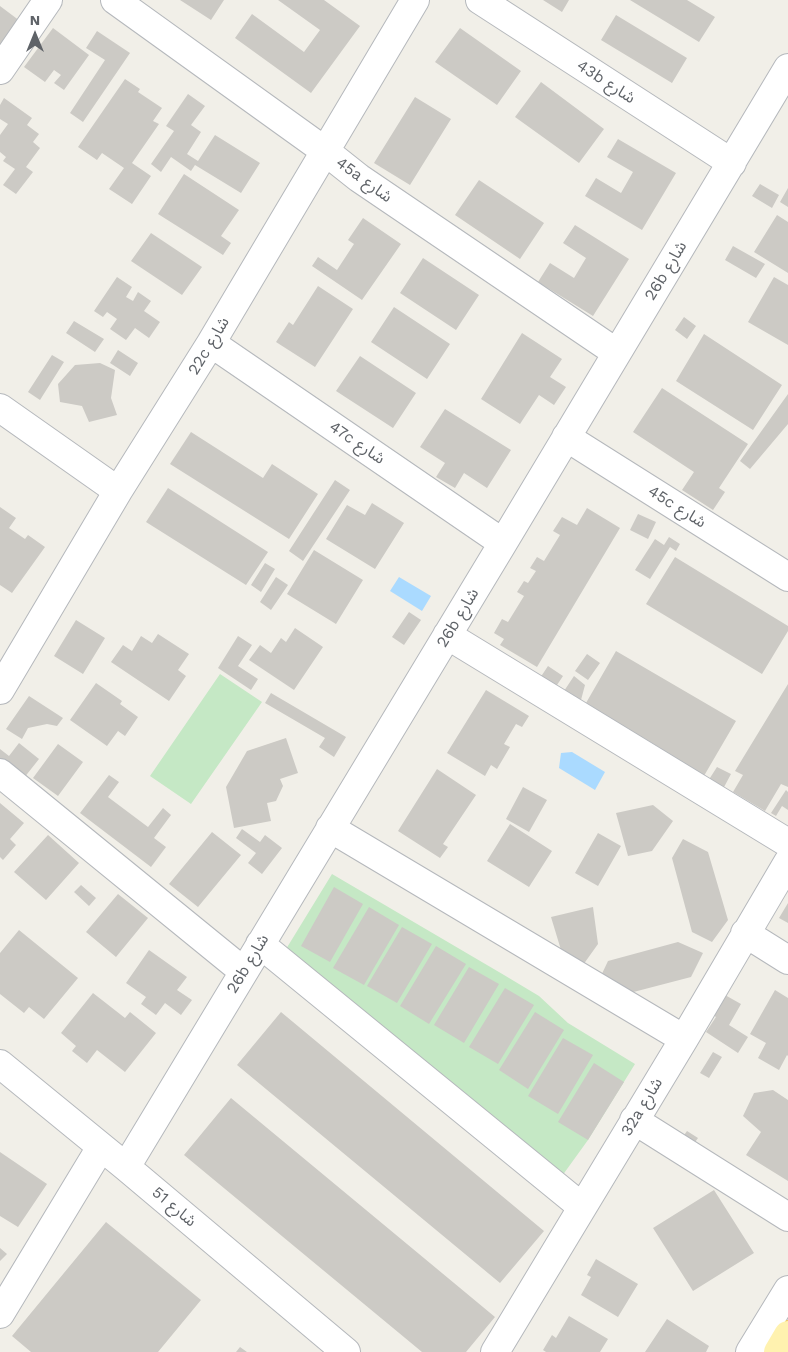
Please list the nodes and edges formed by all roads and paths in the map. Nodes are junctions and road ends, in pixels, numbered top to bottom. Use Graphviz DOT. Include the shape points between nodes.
graph roads {
  1 [pos="48,0"];
  2 [pos="115,0"];
  3 [pos="415,0"];
  4 [pos="480,0"];
  5 [pos="788,68"];
  6 [pos="0,70"];
  7 [pos="325,151"];
  8 [pos="732,163"];
  9 [pos="211,343"];
  10 [pos="617,353"];
  11 [pos="0,408"];
  12 [pos="566,438"];
  13 [pos="118,491"];
  14 [pos="503,543"];
  15 [pos="788,577"];
  16 [pos="448,635"];
  17 [pos="0,690"];
  18 [pos="0,773"];
  19 [pos="330,828"];
  20 [pos="788,843"];
  21 [pos="788,862"];
  22 [pos="745,933"];
  23 [pos="260,944"];
  24 [pos="788,960"];
  25 [pos="243,971"];
  26 [pos="684,1039"];
  27 [pos="0,1064"];
  28 [pos="634,1120"];
  29 [pos="101,1147"];
  30 [pos="126,1167"];
  31 [pos="582,1207"];
  32 [pos="788,1218"];
  33 [pos="788,1290"];
  34 [pos="0,1314"];
  35 [pos="788,1335"];
  36 [pos="346,1352"];
  37 [pos="495,1352"];
  38 [pos="750,1352"];
  39 [pos="778,1352"];
  1 -- 6 [label="street"];
  2 -- 7 [label="street, 45a شارع"];
  3 -- 7 [label="street, 22c شارع"];
  4 -- 8 [label="street, 43b شارع"];
  5 -- 8 [label="street, 26b شارع"];
  7 -- 9 [label="street, 22c شارع"];
  7 -- 10 [label="street, 45a شارع" via="359,178"];
  8 -- 10 [label="street, 26b شارع"];
  9 -- 13 [label="street, 22c شارع"];
  9 -- 14 [label="street, 47c شارع"];
  10 -- 12 [label="street, 26b شارع"];
  11 -- 13 [label="street"];
  12 -- 14 [label="street, 26b شارع"];
  12 -- 15 [label="street, 45c شارع"];
  13 -- 17 [label="street, 22c شارع"];
  14 -- 16 [label="street, 26b شارع"];
  16 -- 19 [label="street, 26b شارع"];
  16 -- 20 [label="street"];
  18 -- 25 [label="street"];
  19 -- 23 [label="street, 26b شارع"];
  19 -- 26 [label="street"];
  21 -- 22 [label="street, 32a شارع"];
  22 -- 24 [label="street"];
  22 -- 26 [label="street, 32a شارع"];
  23 -- 25 [label="street, 26b شارع"];
  23 -- 31 [label="street"];
  25 -- 30 [label="street, 26b شارع"];
  26 -- 28 [label="street, 32a شارع"];
  27 -- 29 [label="street, شارع 51"];
  28 -- 31 [label="street, 32a شارع"];
  28 -- 32 [label="street"];
  29 -- 30 [label="street, شارع 51"];
  29 -- 34 [label="street"];
  30 -- 36 [label="street, شارع 51"];
  31 -- 37 [label="street, 32a شارع"];
  33 -- 38 [label="street"];
  35 -- 39 [label="main road"];
}
